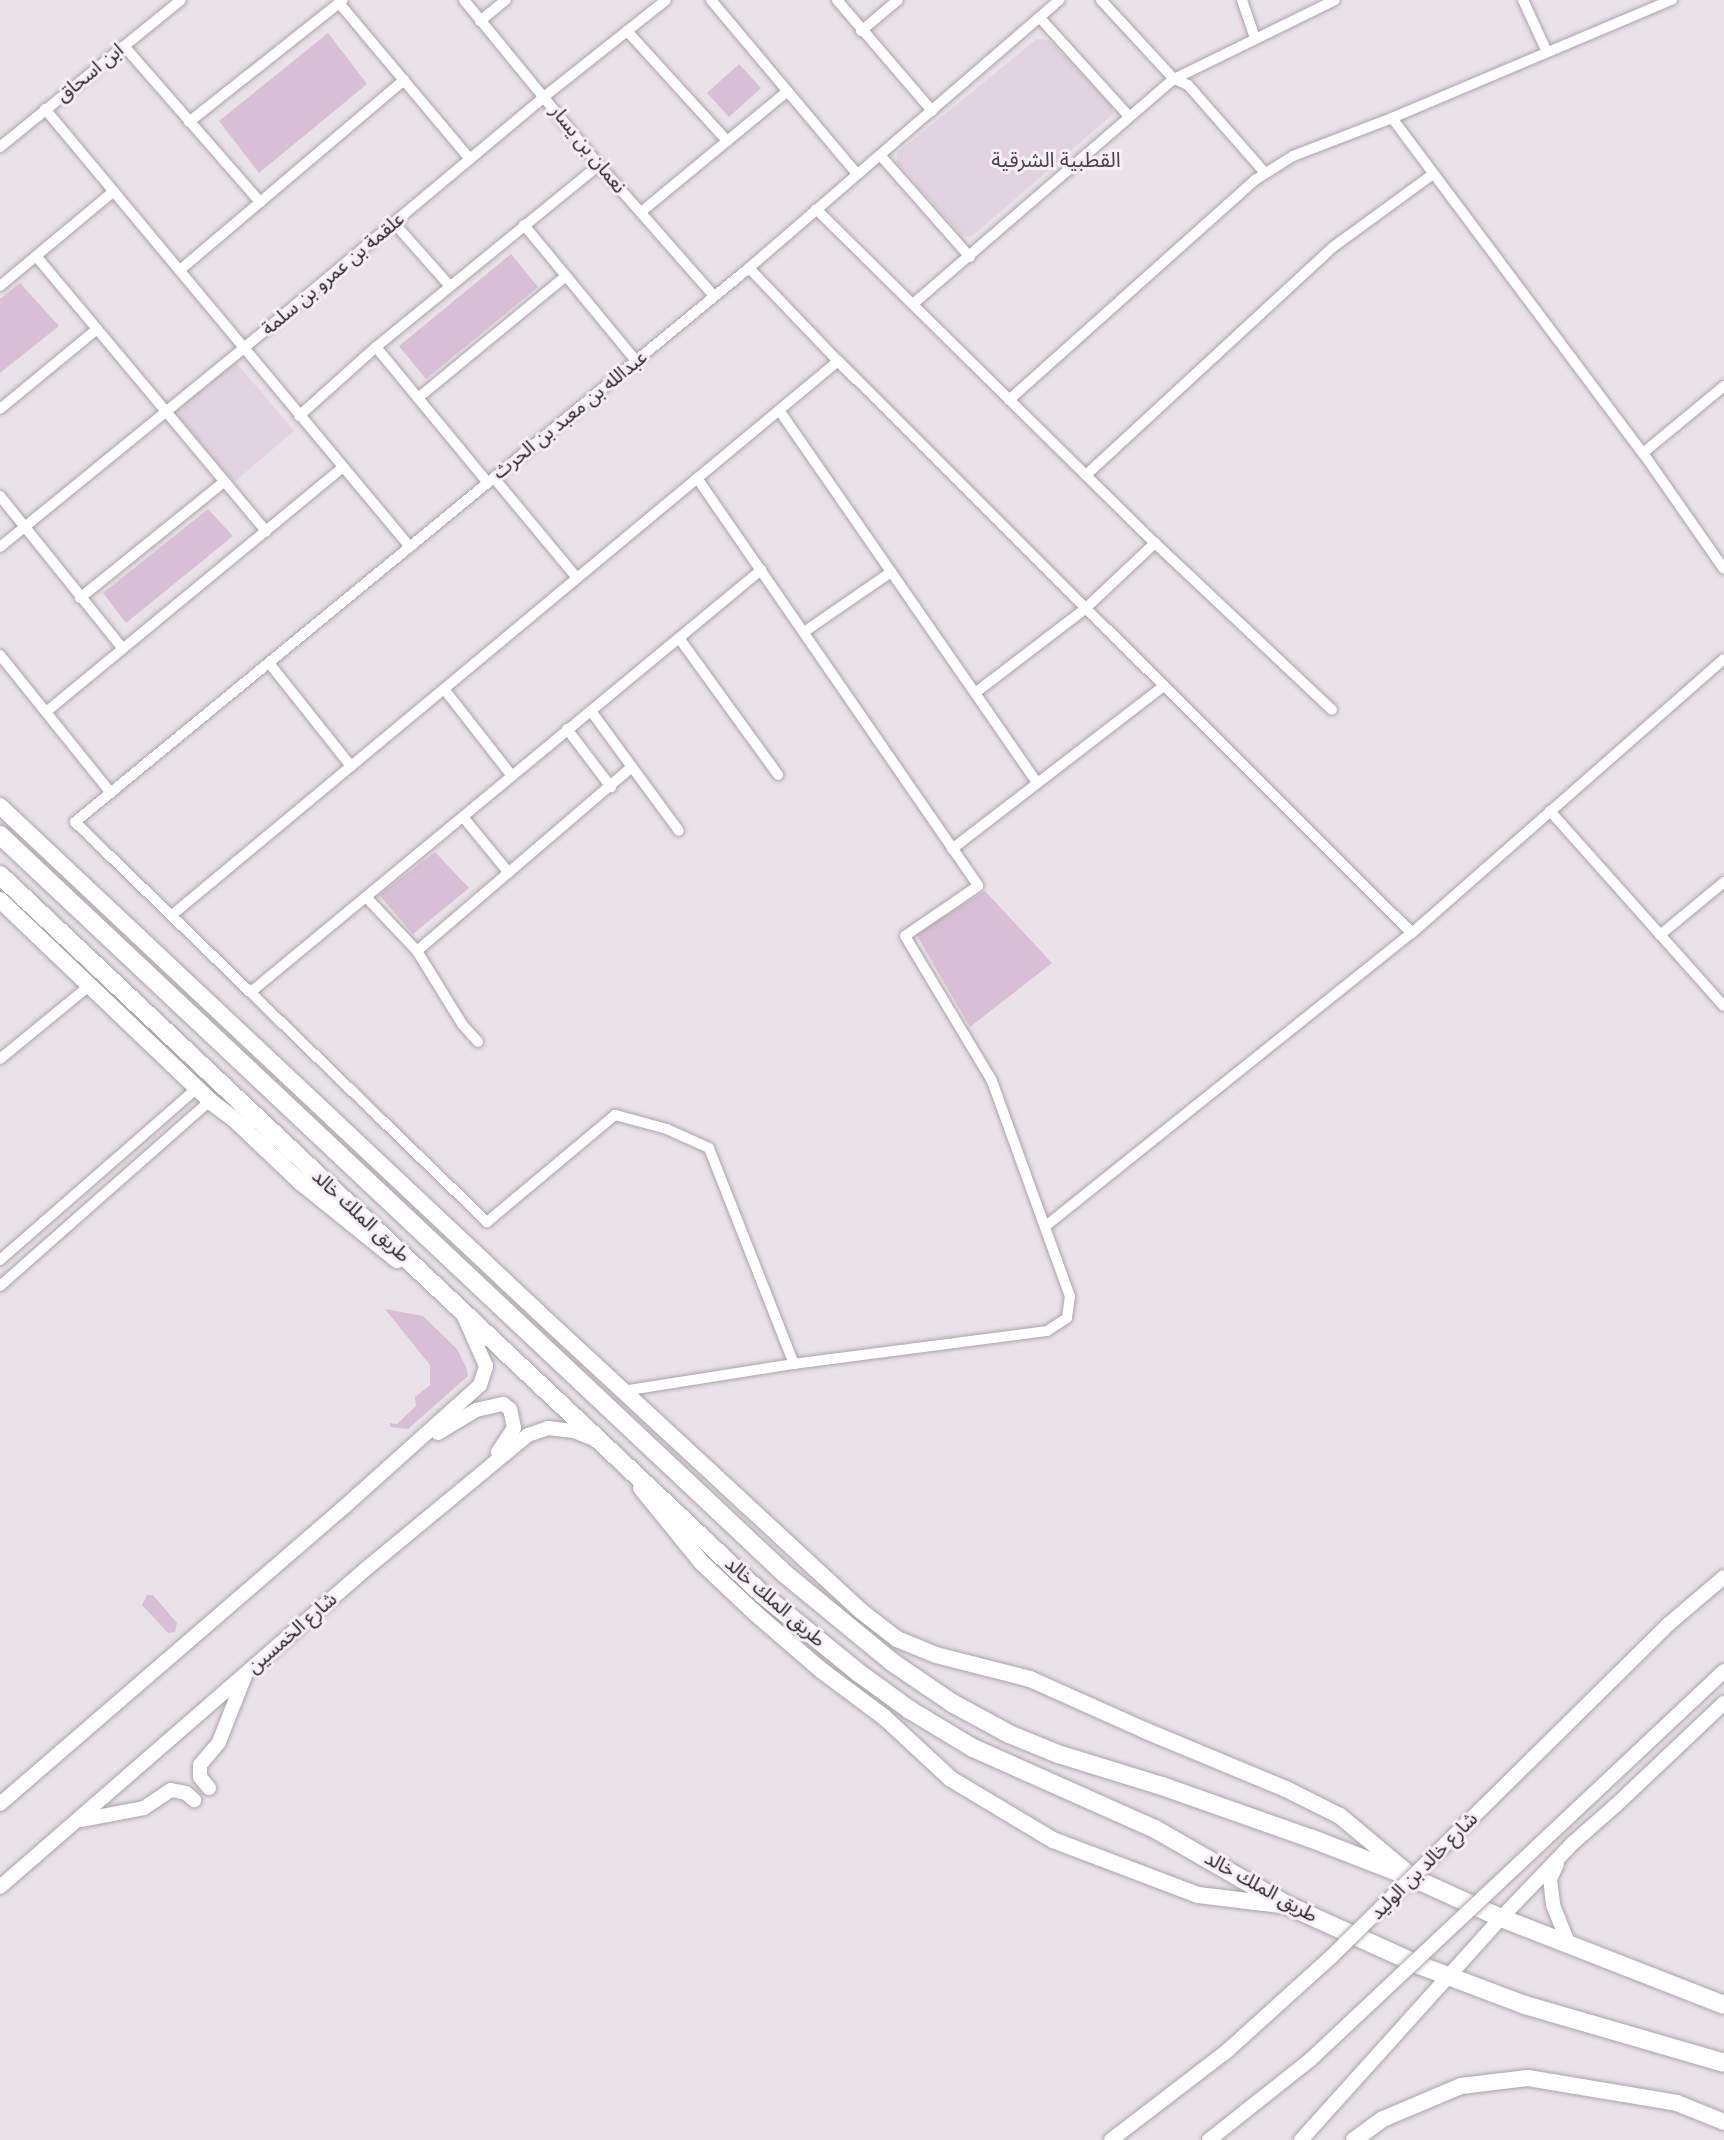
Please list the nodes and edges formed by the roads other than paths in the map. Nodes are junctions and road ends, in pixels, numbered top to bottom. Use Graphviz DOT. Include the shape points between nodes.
graph roads {
  1 [pos="181,0"];
  2 [pos="464,0"];
  3 [pos="506,0"];
  4 [pos="666,0"];
  5 [pos="711,0"];
  6 [pos="836,0"];
  7 [pos="898,0"];
  8 [pos="1059,0"];
  9 [pos="1101,0"];
  10 [pos="1242,0"];
  11 [pos="1335,0"];
  12 [pos="1523,0"];
  13 [pos="1671,0"];
  14 [pos="341,2"];
  15 [pos="1040,18"];
  16 [pos="481,21"];
  17 [pos="627,31"];
  18 [pos="861,31"];
  19 [pos="1255,38"];
  20 [pos="124,46"];
  21 [pos="1546,52"];
  22 [pos="1174,79"];
  23 [pos="404,80"];
  24 [pos="788,91"];
  25 [pos="545,96"];
  26 [pos="45,109"];
  27 [pos="932,111"];
  28 [pos="1129,116"];
  29 [pos="1392,118"];
  30 [pos="189,122"];
  31 [pos="727,141"];
  32 [pos="1,143"];
  33 [pos="880,155"];
  34 [pos="470,159"];
  35 [pos="599,165"];
  36 [pos="1265,173"];
  37 [pos="857,174"];
  38 [pos="1433,174"];
  39 [pos="114,191"];
  40 [pos="260,202"];
  41 [pos="816,209"];
  42 [pos="641,212"];
  43 [pos="394,223"];
  44 [pos="524,225"];
  45 [pos="36,256"];
  46 [pos="970,257"];
  47 [pos="750,268"];
  48 [pos="180,270"];
  49 [pos="566,276"];
  50 [pos="0,286"];
  51 [pos="450,286"];
  52 [pos="714,296"];
  53 [pos="913,304"];
  54 [pos="97,329"];
  55 [pos="376,347"];
  56 [pos="244,348"];
  57 [pos="636,360"];
  58 [pos="838,361"];
  59 [pos="1724,386"];
  60 [pos="418,398"];
  61 [pos="1009,400"];
  62 [pos="0,410"];
  63 [pos="779,410"];
  64 [pos="165,412"];
  65 [pos="299,416"];
  66 [pos="1643,453"];
  67 [pos="342,468"];
  68 [pos="1086,475"];
  69 [pos="697,478"];
  70 [pos="491,480"];
  71 [pos="224,482"];
  72 [pos="0,496"];
  73 [pos="25,526"];
  74 [pos="266,531"];
  75 [pos="1155,543"];
  76 [pos="0,547"];
  77 [pos="410,547"];
  78 [pos="1724,569"];
  79 [pos="761,570"];
  80 [pos="891,572"];
  81 [pos="577,578"];
  82 [pos="80,598"];
  83 [pos="1086,608"];
  84 [pos="804,632"];
  85 [pos="678,638"];
  86 [pos="122,649"];
  87 [pos="0,655"];
  88 [pos="1724,659"];
  89 [pos="269,663"];
  90 [pos="1164,686"];
  91 [pos="444,689"];
  92 [pos="975,693"];
  93 [pos="590,710"];
  94 [pos="1332,710"];
  95 [pos="46,712"];
  96 [pos="567,729"];
  97 [pos="351,766"];
  98 [pos="632,767"];
  99 [pos="778,775"];
  100 [pos="512,776"];
  101 [pos="1037,783"];
  102 [pos="611,788"];
  103 [pos="111,793"];
  104 [pos="0,806"];
  105 [pos="1550,811"];
  106 [pos="463,817"];
  107 [pos="679,831"];
  108 [pos="0,835"];
  109 [pos="952,849"];
  110 [pos="509,873"];
  111 [pos="0,875"];
  112 [pos="1724,882"];
  113 [pos="366,897"];
  114 [pos="0,900"];
  115 [pos="172,915"];
  116 [pos="1412,933"];
  117 [pos="1660,935"];
  118 [pos="416,951"];
  119 [pos="90,985"];
  120 [pos="252,991"];
  121 [pos="1724,1006"];
  122 [pos="478,1042"];
  123 [pos="0,1059"];
  124 [pos="197,1088"];
  125 [pos="211,1101"];
  126 [pos="1047,1225"];
  127 [pos="0,1260"];
  128 [pos="0,1286"];
  129 [pos="460,1310"];
  130 [pos="794,1364"];
  131 [pos="623,1391"];
  132 [pos="603,1443"];
  133 [pos="410,1449"];
  134 [pos="487,1468"];
  135 [pos="1724,1577"];
  136 [pos="1724,1671"];
  137 [pos="247,1672"];
  138 [pos="1724,1703"];
  139 [pos="209,1788"];
  140 [pos="194,1800"];
  141 [pos="0,1804"];
  142 [pos="80,1820"];
  143 [pos="1574,1842"];
  144 [pos="1413,1878"];
  145 [pos="0,1887"];
  146 [pos="1289,1906"];
  147 [pos="1500,1918"];
  148 [pos="1569,1945"];
  149 [pos="1448,1976"];
  150 [pos="1724,2005"];
  151 [pos="1724,2063"];
  152 [pos="1724,2122"];
  153 [pos="1111,2140"];
  154 [pos="1209,2140"];
  155 [pos="1301,2140"];
  156 [pos="1354,2140"];
  1 -- 20 [label="street, ابن اسحاق"];
  2 -- 16 [label="street, نعمان بن يسار"];
  3 -- 16 [label="street"];
  4 -- 17 [label="street, علقمة بن عمرو بن سلمة"];
  5 -- 24 [label="street"];
  6 -- 18 [label="street"];
  7 -- 18 [label="street"];
  8 -- 15 [label="street, عبدالله بن معبد بن الحرث"];
  9 -- 22 [label="street"];
  10 -- 19 [label="street"];
  11 -- 19 [label="street"];
  12 -- 21 [label="street"];
  13 -- 21 [label="street"];
  14 -- 23 [label="street"];
  14 -- 30 [label="street"];
  15 -- 27 [label="street, عبدالله بن معبد بن الحرث"];
  15 -- 28 [label="street"];
  16 -- 25 [label="street, نعمان بن يسار"];
  17 -- 25 [label="street, علقمة بن عمرو بن سلمة"];
  17 -- 31 [label="street"];
  18 -- 27 [label="street"];
  19 -- 22 [label="street"];
  20 -- 26 [label="street, ابن اسحاق"];
  20 -- 30 [label="street"];
  21 -- 29 [label="street"];
  22 -- 28 [label="street"];
  22 -- 36 [label="street" via="1188,85"];
  23 -- 34 [label="street"];
  23 -- 40 [label="street"];
  24 -- 31 [label="street"];
  24 -- 37 [label="street"];
  25 -- 34 [label="street, علقمة بن عمرو بن سلمة"];
  25 -- 35 [label="street, نعمان بن يسار"];
  26 -- 32 [label="street, ابن اسحاق"];
  26 -- 39 [label="street"];
  27 -- 33 [label="street, عبدالله بن معبد بن الحرث"];
  28 -- 46 [label="street"];
  29 -- 36 [label="street" via="1293,156"];
  29 -- 38 [label="street"];
  30 -- 40 [label="street"];
  31 -- 42 [label="street"];
  33 -- 37 [label="street, عبدالله بن معبد بن الحرث"];
  33 -- 46 [label="street"];
  34 -- 43 [label="street, علقمة بن عمرو بن سلمة"];
  35 -- 42 [label="street, نعمان بن يسار"];
  35 -- 44 [label="street"];
  36 -- 61 [label="street"];
  37 -- 41 [label="street, عبدالله بن معبد بن الحرث"];
  38 -- 66 [label="street"];
  38 -- 68 [label="street" via="1333,247"];
  39 -- 45 [label="street"];
  39 -- 48 [label="street"];
  40 -- 48 [label="street"];
  41 -- 47 [label="street, عبدالله بن معبد بن الحرث"];
  41 -- 53 [label="street"];
  42 -- 52 [label="street, نعمان بن يسار"];
  43 -- 51 [label="street"];
  43 -- 56 [label="street, علقمة بن عمرو بن سلمة"];
  44 -- 49 [label="street"];
  44 -- 51 [label="street"];
  45 -- 50 [label="street"];
  45 -- 54 [label="street"];
  46 -- 53 [label="street"];
  47 -- 52 [label="street, عبدالله بن معبد بن الحرث"];
  47 -- 58 [label="street"];
  48 -- 56 [label="street"];
  49 -- 57 [label="street"];
  49 -- 60 [label="street"];
  51 -- 55 [label="street"];
  52 -- 57 [label="street, عبدالله بن معبد بن الحرث"];
  53 -- 61 [label="street"];
  54 -- 62 [label="street"];
  54 -- 64 [label="street"];
  55 -- 60 [label="street"];
  55 -- 65 [label="street"];
  56 -- 64 [label="street, علقمة بن عمرو بن سلمة"];
  56 -- 65 [label="street"];
  57 -- 70 [label="street, عبدالله بن معبد بن الحرث"];
  58 -- 63 [label="street"];
  58 -- 83 [label="street"];
  59 -- 66 [label="street"];
  60 -- 70 [label="street"];
  61 -- 68 [label="street"];
  63 -- 69 [label="street"];
  63 -- 80 [label="street"];
  64 -- 71 [label="street"];
  64 -- 73 [label="street, علقمة بن عمرو بن سلمة"];
  65 -- 67 [label="street"];
  66 -- 78 [label="street"];
  67 -- 74 [label="street"];
  67 -- 77 [label="street"];
  68 -- 75 [label="street"];
  69 -- 79 [label="street"];
  69 -- 81 [label="street"];
  70 -- 77 [label="street, عبدالله بن معبد بن الحرث"];
  70 -- 81 [label="street"];
  71 -- 74 [label="street"];
  71 -- 82 [label="street"];
  72 -- 73 [label="street"];
  73 -- 76 [label="street, علقمة بن عمرو بن سلمة"];
  73 -- 82 [label="street"];
  74 -- 86 [label="street"];
  75 -- 83 [label="street"];
  75 -- 94 [label="street"];
  77 -- 89 [label="street, عبدالله بن معبد بن الحرث"];
  79 -- 84 [label="street"];
  79 -- 85 [label="street"];
  80 -- 84 [label="street"];
  80 -- 92 [label="street"];
  81 -- 91 [label="street"];
  82 -- 86 [label="street"];
  83 -- 90 [label="street"];
  83 -- 92 [label="street"];
  84 -- 109 [label="street"];
  85 -- 93 [label="street"];
  85 -- 99 [label="street"];
  86 -- 95 [label="street"];
  87 -- 95 [label="street"];
  88 -- 105 [label="street"];
  89 -- 97 [label="street"];
  89 -- 103 [label="street, عبدالله بن معبد بن الحرث"];
  90 -- 101 [label="street"];
  90 -- 116 [label="street"];
  91 -- 97 [label="street"];
  91 -- 100 [label="street"];
  92 -- 101 [label="street"];
  93 -- 96 [label="street"];
  93 -- 98 [label="street"];
  95 -- 103 [label="street"];
  96 -- 100 [label="street"];
  96 -- 102 [label="street"];
  97 -- 115 [label="street"];
  98 -- 102 [label="street"];
  98 -- 107 [label="street"];
  100 -- 106 [label="street"];
  101 -- 109 [label="street"];
  102 -- 110 [label="street"];
  103 -- 115 [label="street, عبدالله بن معبد بن الحرث" via="75,822"];
  104 -- 131 [label="main road"];
  105 -- 116 [label="street"];
  105 -- 117 [label="street"];
  106 -- 110 [label="street"];
  106 -- 113 [label="street"];
  108 -- 144 [label="main road, طريق الملك خالد" via="785,1574 892,1662 1009,1734"];
  109 -- 126 [label="street" via="978,886 905,936 992,1081"];
  110 -- 118 [label="street"];
  111 -- 129 [label="main road, طريق الملك خالد"];
  112 -- 117 [label="street"];
  113 -- 118 [label="street"];
  113 -- 120 [label="street"];
  114 -- 119 [label="main road"];
  115 -- 120 [label="street"];
  116 -- 126 [label="street"];
  117 -- 121 [label="street"];
  118 -- 122 [label="street"];
  119 -- 123 [label="street"];
  119 -- 124 [label="main road"];
  120 -- 130 [label="street" via="487,1222 615,1115 667,1129 709,1148"];
  124 -- 125 [label="main road"];
  124 -- 127 [label="street"];
  125 -- 128 [label="street"];
  125 -- 129 [label="main road" via="299,1181"];
  126 -- 130 [label="street" via="1070,1296 1068,1318 1047,1331"];
  129 -- 132 [label="main road, طريق الملك خالد"];
  129 -- 133 [label="street" via="486,1366 480,1385"];
  130 -- 131 [label="street"];
  131 -- 144 [label="main road" via="897,1639 936,1655 1030,1679 1286,1789 1340,1816"];
  132 -- 134 [label="street, شارع الخمسين" via="548,1427 528,1434"];
  132 -- 146 [label="main road, طريق الملك خالد" via="762,1594 910,1710 973,1748 1155,1829"];
  132 -- 146 [label="main road" via="720,1580 951,1779 1053,1840 1198,1895"];
  133 -- 134 [label="street" via="476,1410 503,1404 510,1409 514,1428"];
  133 -- 141 [label="street"];
  134 -- 137 [label="street, شارع الخمسين"];
  135 -- 153 [label="street, شارع خالد بن الوليد, bridge" via="1670,1623 1332,1956 1227,2052"];
  136 -- 154 [label="street, bridge" via="1310,2060"];
  137 -- 139 [label="street" via="219,1742 200,1765 200,1777"];
  137 -- 142 [label="street, شارع الخمسين"];
  138 -- 143 [label="street"];
  140 -- 142 [label="street" via="171,1790 144,1808"];
  142 -- 145 [label="street, شارع الخمسين"];
  143 -- 147 [label="street"];
  143 -- 148 [label="street" via="1550,1879 1553,1905"];
  144 -- 147 [label="main road, طريق الملك خالد"];
  146 -- 149 [label="main road, طريق الملك خالد"];
  147 -- 148 [label="main road, طريق الملك خالد"];
  147 -- 149 [label="street"];
  148 -- 150 [label="main road, طريق الملك خالد"];
  149 -- 151 [label="main road, طريق الملك خالد" via="1525,2005"];
  149 -- 155 [label="street"];
  152 -- 156 [label="main road" via="1676,2103 1528,2078 1461,2086 1383,2119"];
}
